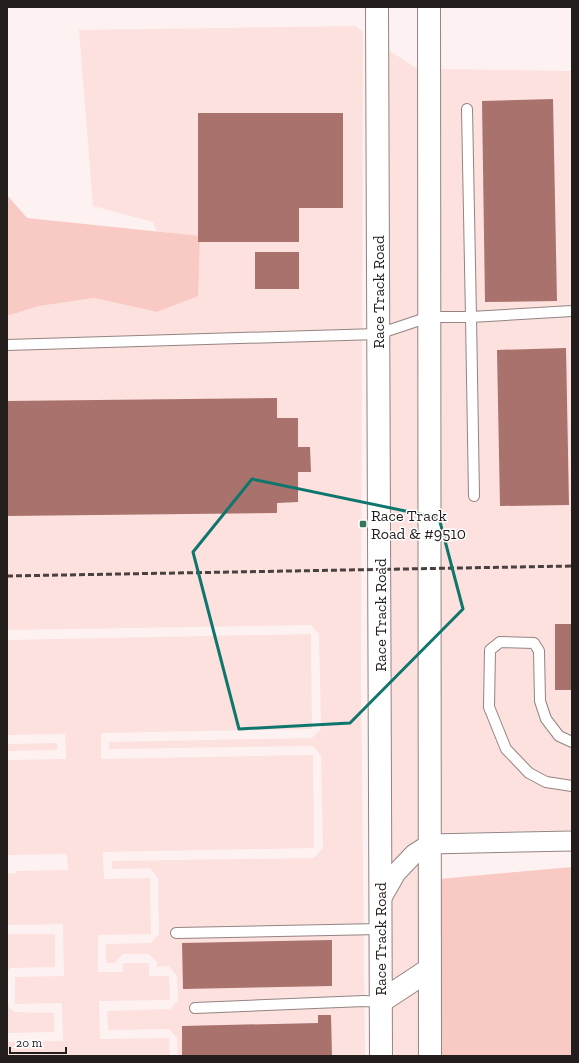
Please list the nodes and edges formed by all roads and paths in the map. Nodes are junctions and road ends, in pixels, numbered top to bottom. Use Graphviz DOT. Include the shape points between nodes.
graph roads {
  1 [pos="378,7"];
  2 [pos="429,7"];
  3 [pos="467,109"];
  4 [pos="572,311"];
  5 [pos="429,317"];
  6 [pos="471,317"];
  7 [pos="378,334"];
  8 [pos="7,345"];
  9 [pos="474,496"];
  10 [pos="572,742"];
  11 [pos="572,786"];
  12 [pos="572,841"];
  13 [pos="430,844"];
  14 [pos="380,901"];
  15 [pos="380,929"];
  16 [pos="176,933"];
  17 [pos="430,969"];
  18 [pos="380,1002"];
  19 [pos="195,1008"];
  20 [pos="382,1052"];
  21 [pos="430,1056"];
  1 -- 7 [label="main road, Race Track Road"];
  2 -- 5 [label="main road"];
  3 -- 6 [label="lane"];
  4 -- 6 [label="lane"];
  5 -- 6 [label="lane"];
  5 -- 7 [label="lane"];
  5 -- 13 [label="main road"];
  6 -- 9 [label="lane"];
  7 -- 8 [label="lane"];
  7 -- 14 [label="main road, Race Track Road"];
  10 -- 11 [label="lane" via="559,736 546,719 540,701 539,651 534,643 500,642 490,650 489,707 506,749 529,773 546,782"];
  12 -- 13 [label="street"];
  13 -- 14 [label="street" via="414,854 396,873"];
  13 -- 17 [label="main road"];
  14 -- 15 [label="main road, Race Track Road"];
  15 -- 16 [label="lane"];
  15 -- 18 [label="main road, Race Track Road"];
  17 -- 18 [label="main road"];
  17 -- 21 [label="main road"];
  18 -- 19 [label="lane"];
  18 -- 20 [label="main road, Race Track Road"];
}
